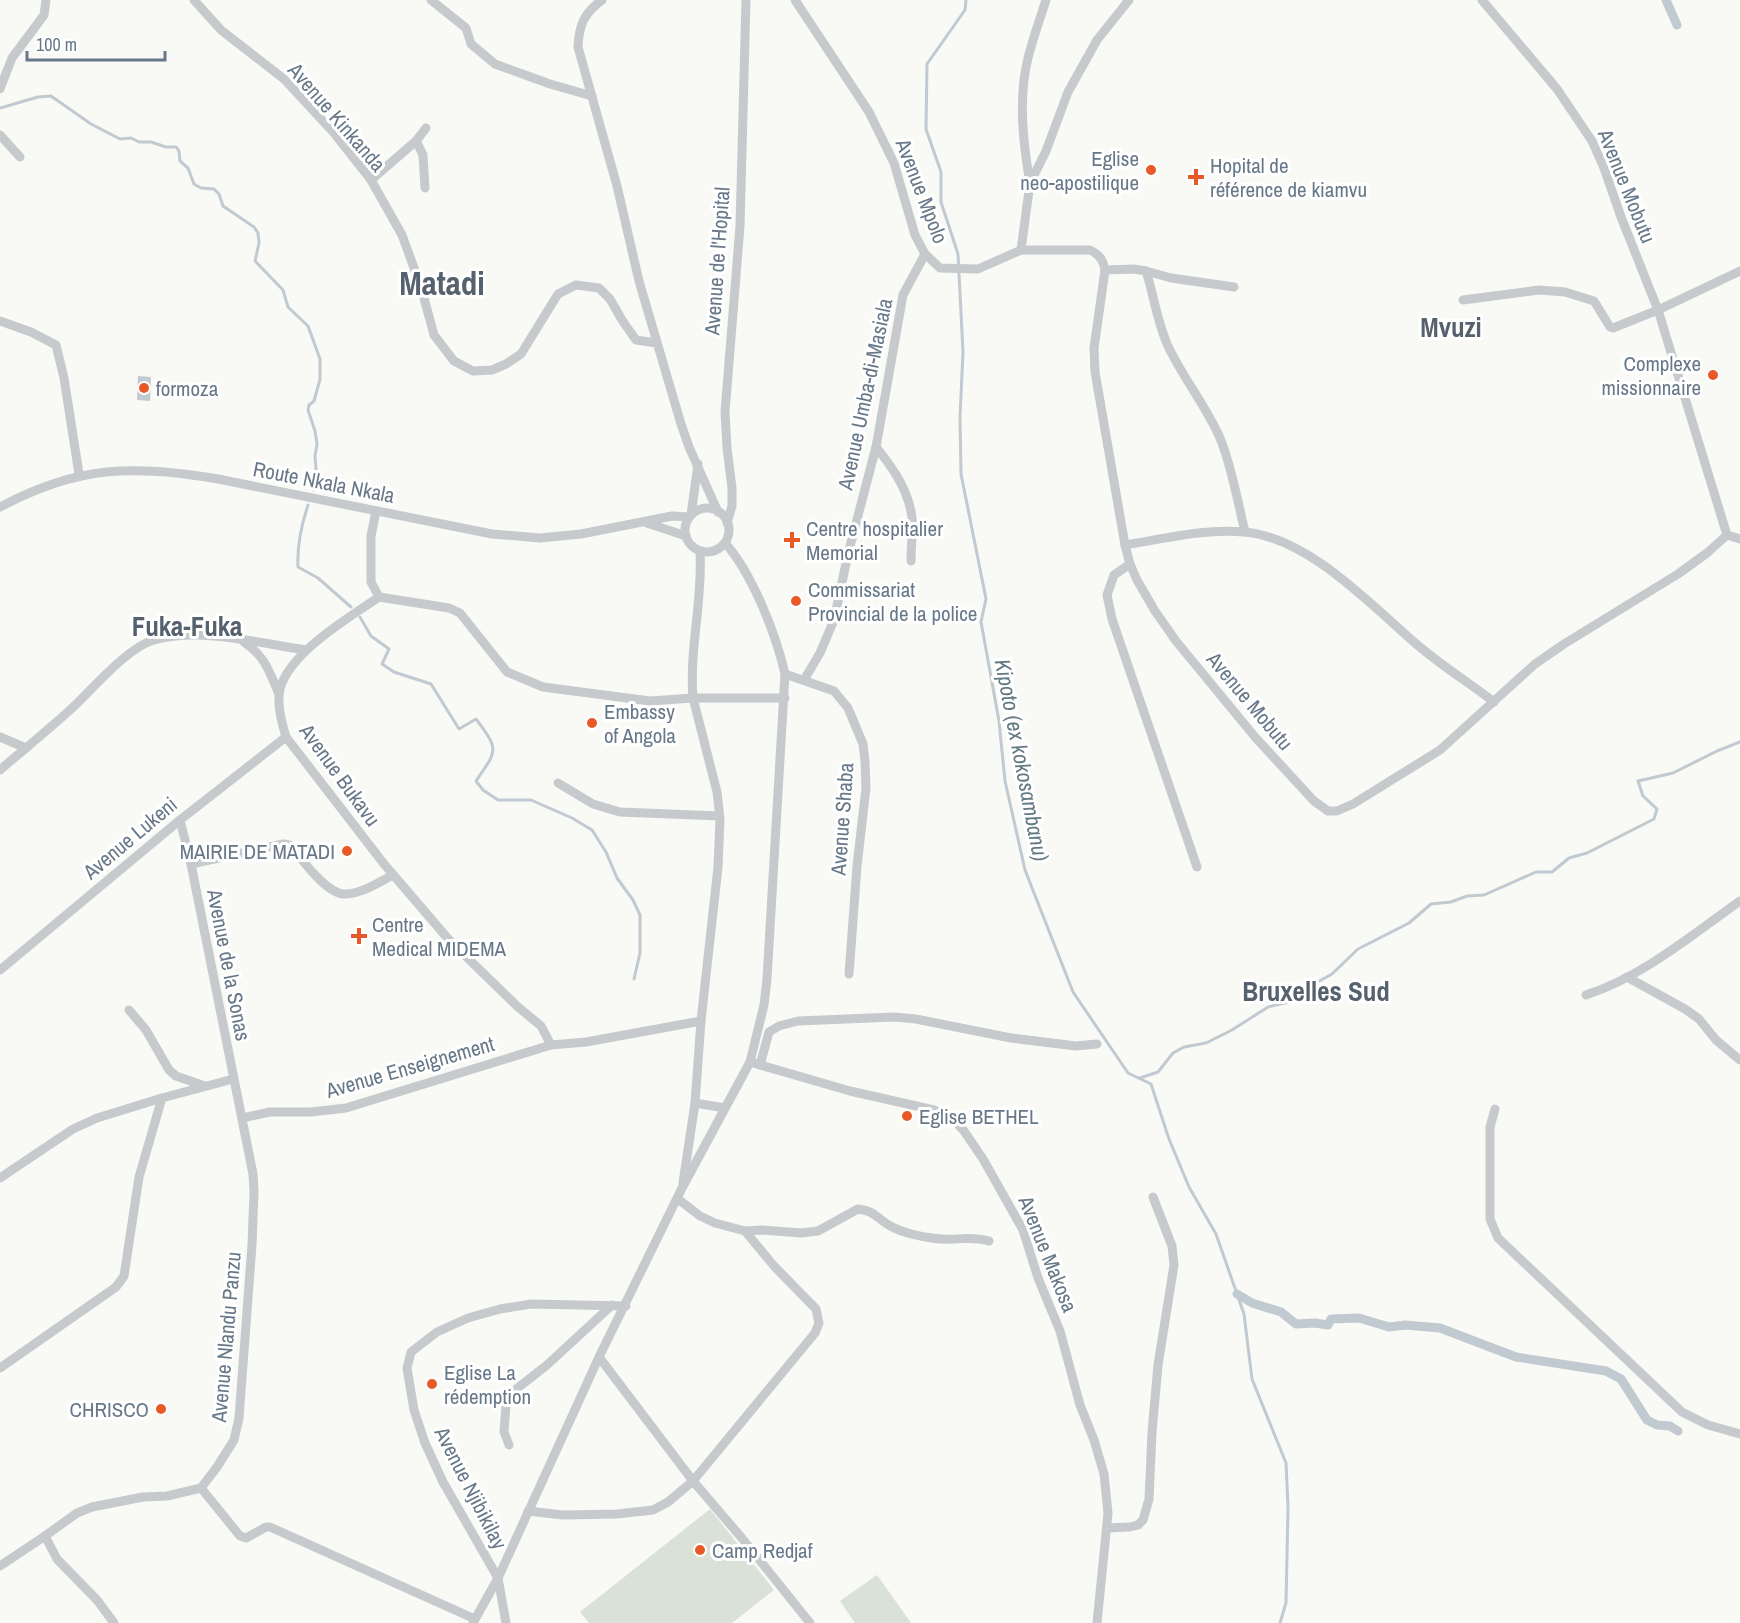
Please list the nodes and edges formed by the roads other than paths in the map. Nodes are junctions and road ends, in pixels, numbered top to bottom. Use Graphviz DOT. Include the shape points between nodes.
graph roads {
  1 [pos="46,0"];
  2 [pos="194,0"];
  3 [pos="431,0"];
  4 [pos="602,0"];
  5 [pos="746,0"];
  6 [pos="795,0"];
  7 [pos="1046,0"];
  8 [pos="1129,0"];
  9 [pos="1482,0"];
  10 [pos="0,89"];
  11 [pos="592,96"];
  12 [pos="426,128"];
  13 [pos="0,135"];
  14 [pos="416,141"];
  15 [pos="20,157"];
  16 [pos="371,180"];
  17 [pos="1030,183"];
  18 [pos="425,188"];
  19 [pos="1021,250"];
  20 [pos="925,254"];
  21 [pos="1105,270"];
  22 [pos="1146,271"];
  23 [pos="1740,271"];
  24 [pos="1234,287"];
  25 [pos="1463,300"];
  26 [pos="1658,310"];
  27 [pos="0,321"];
  28 [pos="657,343"];
  29 [pos="876,447"];
  30 [pos="698,464"];
  31 [pos="79,474"];
  32 [pos="0,507"];
  33 [pos="376,511"];
  34 [pos="718,512"];
  35 [pos="690,516"];
  36 [pos="645,522"];
  37 [pos="727,523"];
  38 [pos="1245,532"];
  39 [pos="1727,535"];
  40 [pos="686,536"];
  41 [pos="1740,539"];
  42 [pos="725,543"];
  43 [pos="1125,545"];
  44 [pos="700,551"];
  45 [pos="911,561"];
  46 [pos="1130,564"];
  47 [pos="379,597"];
  48 [pos="241,640"];
  49 [pos="305,650"];
  50 [pos="785,674"];
  51 [pos="804,680"];
  52 [pos="279,694"];
  53 [pos="693,698"];
  54 [pos="785,698"];
  55 [pos="1494,702"];
  56 [pos="0,737"];
  57 [pos="286,737"];
  58 [pos="26,748"];
  59 [pos="0,770"];
  60 [pos="558,783"];
  61 [pos="719,816"];
  62 [pos="180,820"];
  63 [pos="191,864"];
  64 [pos="1197,867"];
  65 [pos="393,875"];
  66 [pos="1740,901"];
  67 [pos="0,970"];
  68 [pos="849,974"];
  69 [pos="1627,977"];
  70 [pos="1586,995"];
  71 [pos="129,1010"];
  72 [pos="701,1021"];
  73 [pos="1097,1044"];
  74 [pos="551,1045"];
  75 [pos="1740,1060"];
  76 [pos="750,1062"];
  77 [pos="760,1065"];
  78 [pos="233,1079"];
  79 [pos="205,1086"];
  80 [pos="162,1098"];
  81 [pos="695,1103"];
  82 [pos="725,1108"];
  83 [pos="1495,1109"];
  84 [pos="242,1118"];
  85 [pos="0,1179"];
  86 [pos="682,1188"];
  87 [pos="1153,1197"];
  88 [pos="678,1199"];
  89 [pos="745,1231"];
  90 [pos="989,1241"];
  91 [pos="612,1305"];
  92 [pos="626,1306"];
  93 [pos="599,1357"];
  94 [pos="0,1368"];
  95 [pos="1740,1434"];
  96 [pos="509,1445"];
  97 [pos="693,1481"];
  98 [pos="201,1488"];
  99 [pos="528,1511"];
  100 [pos="1107,1528"];
  101 [pos="45,1536"];
  102 [pos="0,1566"];
  103 [pos="498,1578"];
  104 [pos="474,1621"];
  105 [pos="114,1623"];
  106 [pos="506,1623"];
  107 [pos="810,1623"];
  108 [pos="1097,1623"];
  1 -- 10 [label="street" via="44,15 12,58"];
  2 -- 16 [label="street, Avenue Kinkanda" via="221,30 284,79"];
  3 -- 11 [label="street" via="466,28 471,44 495,64"];
  4 -- 11 [label="street" via="590,9 579,30 578,47"];
  5 -- 37 [label="street, Avenue de l'Hopital" via="740,226 725,412 732,488"];
  6 -- 20 [label="street, Avenue Mpolo" via="869,111 894,163 915,235"];
  7 -- 17 [label="street" via="1025,81 1024,146"];
  8 -- 17 [label="street" via="1080,66"];
  9 -- 26 [label="street, Avenue Mobutu" via="1557,89 1592,141"];
  11 -- 28 [label="street"];
  12 -- 14 [label="street"];
  13 -- 15 [label="street"];
  14 -- 16 [label="street"];
  14 -- 18 [label="street" via="423,155"];
  16 -- 28 [label="street, Avenue Kinkanda" via="402,235 434,335 454,362 473,371 506,364 521,354 558,294 576,285 599,288 636,340"];
  17 -- 19 [label="street"];
  19 -- 20 [label="street, Avenue Mpolo" via="978,269 940,268"];
  19 -- 21 [label="street" via="1090,250 1098,254"];
  20 -- 29 [label="street, Avenue Umba-di-Masiala" via="903,295"];
  21 -- 22 [label="street"];
  21 -- 43 [label="street, Avenue Mobutu" via="1094,348 1095,372"];
  22 -- 24 [label="street"];
  22 -- 38 [label="street" via="1168,346 1221,440"];
  23 -- 26 [label="street"];
  25 -- 26 [label="street" via="1539,290 1565,292 1594,301 1613,328"];
  26 -- 39 [label="street, Avenue Mobutu"];
  27 -- 31 [label="street" via="56,345"];
  28 -- 30 [label="street" via="689,447"];
  29 -- 45 [label="street" via="907,498 912,519"];
  29 -- 51 [label="street, Avenue Umba-di-Masiala" via="834,620"];
  30 -- 34 [label="street"];
  30 -- 35 [label="street"];
  31 -- 32 [label="street, Route Nkala Nkala" via="37,488"];
  31 -- 33 [label="street, Route Nkala Nkala" via="130,469 176,472"];
  33 -- 36 [label="street, Route Nkala Nkala" via="492,534 540,538"];
  33 -- 47 [label="street" via="371,536 371,582"];
  34 -- 35 [label="street" via="704,509"];
  34 -- 37 [label="street"];
  35 -- 36 [label="street, Route Nkala Nkala"];
  35 -- 40 [label="street"];
  36 -- 40 [label="street"];
  37 -- 42 [label="street"];
  38 -- 43 [label="street"];
  38 -- 55 [label="street" via="1307,553"];
  39 -- 41 [label="street"];
  39 -- 55 [label="street, Avenue Mobutu" via="1678,574 1535,664"];
  40 -- 44 [label="street" via="688,543"];
  42 -- 44 [label="street" via="709,552"];
  42 -- 50 [label="street" via="739,559 779,645"];
  43 -- 46 [label="street, Avenue Mobutu"];
  44 -- 53 [label="street" via="702,579 691,667"];
  46 -- 55 [label="street, Avenue Mobutu" via="1176,641 1255,737 1298,785 1328,811 1353,804 1440,750"];
  46 -- 64 [label="street" via="1114,575 1107,595 1112,619"];
  47 -- 49 [label="street"];
  47 -- 53 [label="street" via="460,613 507,672 543,687 650,701"];
  48 -- 49 [label="street"];
  48 -- 52 [label="street, Avenue Bukavu" via="258,651"];
  48 -- 58 [label="street" via="175,636 136,647"];
  49 -- 52 [label="street" via="286,674"];
  50 -- 51 [label="street, Avenue Shaba"];
  50 -- 54 [label="street"];
  51 -- 68 [label="street, Avenue Shaba" via="829,688 841,697 860,736 866,761"];
  52 -- 57 [label="street, Avenue Bukavu"];
  53 -- 54 [label="street"];
  53 -- 61 [label="street" via="717,792"];
  54 -- 76 [label="street" via="767,978"];
  56 -- 58 [label="street"];
  57 -- 62 [label="street, Avenue Lukeni"];
  57 -- 65 [label="street, Avenue Bukavu"];
  58 -- 59 [label="street"];
  60 -- 61 [label="street" via="593,804 620,812"];
  61 -- 72 [label="street" via="718,867"];
  62 -- 63 [label="street, Avenue de la Sonas"];
  62 -- 67 [label="street, Avenue Lukeni"];
  63 -- 65 [label="street" via="283,844 292,846 310,870 340,894 367,888"];
  63 -- 78 [label="street, Avenue de la Sonas"];
  65 -- 74 [label="street, Avenue Bukavu" via="450,941 541,1026"];
  66 -- 69 [label="street"];
  69 -- 70 [label="street"];
  69 -- 75 [label="street" via="1699,1019"];
  71 -- 79 [label="street" via="146,1029 169,1070"];
  72 -- 74 [label="street, Avenue Enseignement"];
  72 -- 81 [label="street"];
  73 -- 77 [label="street" via="1076,1046 1011,1038 916,1019 798,1021 769,1032"];
  74 -- 84 [label="street, Avenue Enseignement" via="346,1108 270,1112"];
  76 -- 77 [label="street, Avenue Makosa"];
  76 -- 82 [label="street"];
  77 -- 100 [label="street, Avenue Makosa" via="934,1110 951,1118 964,1131 1023,1230 1060,1331 1104,1474"];
  78 -- 79 [label="street"];
  78 -- 84 [label="street, Avenue de la Sonas"];
  79 -- 80 [label="street"];
  80 -- 85 [label="street" via="73,1129"];
  80 -- 94 [label="street" via="139,1178 124,1275 116,1287"];
  81 -- 82 [label="street"];
  81 -- 86 [label="street"];
  82 -- 86 [label="street"];
  83 -- 95 [label="street" via="1490,1127 1491,1219 1497,1238 1682,1413"];
  84 -- 98 [label="street, Avenue Nlandu Panzu" via="254,1192 239,1418 234,1440"];
  86 -- 88 [label="street"];
  87 -- 100 [label="street" via="1172,1246 1174,1264 1158,1365 1149,1499 1138,1525"];
  88 -- 89 [label="street" via="700,1216"];
  88 -- 92 [label="street"];
  89 -- 90 [label="street" via="818,1231 858,1209 876,1214 899,1229 932,1238 974,1237"];
  89 -- 97 [label="street" via="816,1309 819,1323 815,1333"];
  91 -- 92 [label="street, Avenue Njibikilay"];
  91 -- 96 [label="street" via="510,1394 504,1432"];
  91 -- 103 [label="street, Avenue Njibikilay" via="531,1304 500,1309 437,1332 411,1353 407,1368 425,1443"];
  92 -- 93 [label="street"];
  93 -- 97 [label="street"];
  93 -- 99 [label="street"];
  97 -- 99 [label="street" via="653,1510 617,1515"];
  97 -- 107 [label="street"];
  98 -- 101 [label="street" via="92,1507"];
  98 -- 104 [label="street" via="240,1536 246,1538 270,1527"];
  99 -- 103 [label="street"];
  100 -- 108 [label="street, Avenue Makosa"];
  101 -- 102 [label="street"];
  101 -- 105 [label="street" via="57,1559"];
  103 -- 104 [label="street"];
  103 -- 106 [label="street"];
}
